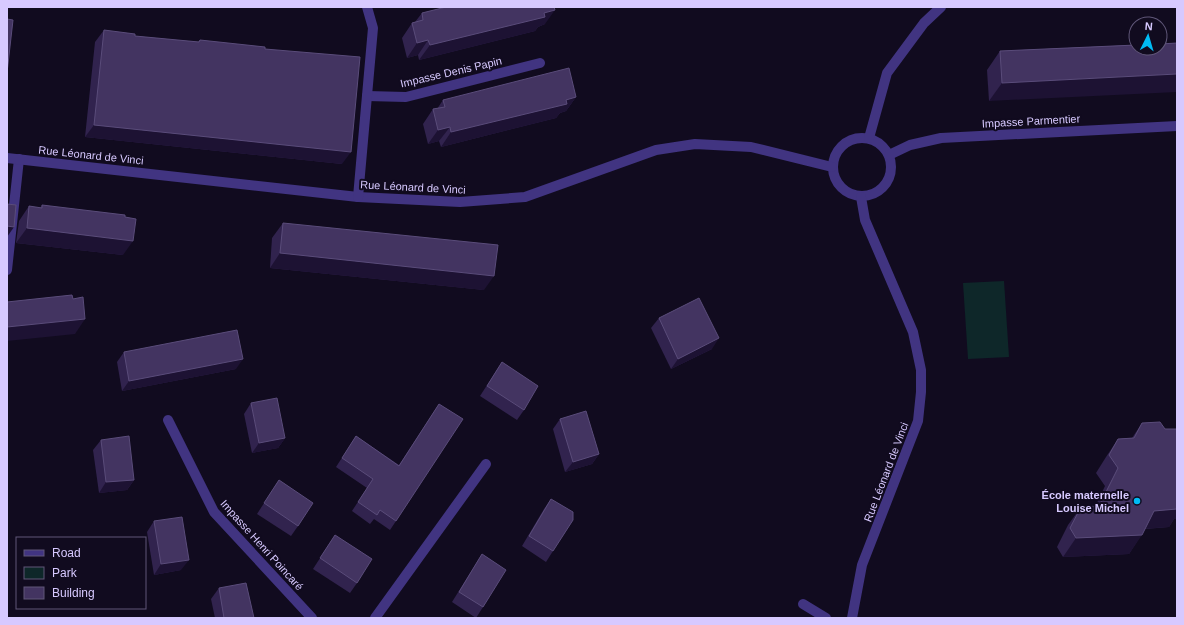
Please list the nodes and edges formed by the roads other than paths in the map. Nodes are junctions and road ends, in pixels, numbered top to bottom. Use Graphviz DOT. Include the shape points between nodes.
graph roads {
  1 [pos="941,7"];
  2 [pos="370,8"];
  3 [pos="540,62"];
  4 [pos="367,96"];
  5 [pos="1177,126"];
  6 [pos="868,138"];
  7 [pos="889,155"];
  8 [pos="7,158"];
  9 [pos="19,159"];
  10 [pos="832,167"];
  11 [pos="358,197"];
  12 [pos="862,197"];
  13 [pos="7,270"];
  14 [pos="168,420"];
  15 [pos="486,464"];
  16 [pos="803,604"];
  17 [pos="312,618"];
  18 [pos="375,618"];
  19 [pos="826,618"];
  20 [pos="852,618"];
  1 -- 6 [label="street" via="924,22 887,73"];
  2 -- 4 [label="street" via="373,28"];
  3 -- 4 [label="street, Impasse Denis Papin" via="406,97"];
  4 -- 11 [label="street"];
  5 -- 7 [label="street, Impasse Parmentier" via="941,138 910,145"];
  6 -- 7 [label="street" via="881,144"];
  6 -- 10 [label="street" via="851,140 837,150"];
  7 -- 12 [label="street" via="892,170 887,184 876,194"];
  8 -- 9 [label="street, Rue Léonard de Vinci"];
  9 -- 11 [label="street, Rue Léonard de Vinci"];
  9 -- 13 [label="street"];
  10 -- 11 [label="street, Rue Léonard de Vinci" via="751,147 695,144 656,150 525,196 460,202"];
  10 -- 12 [label="street" via="836,182 846,193"];
  12 -- 20 [label="street, Rue Léonard de Vinci" via="865,220 913,332 921,370 921,392 918,421 862,565"];
  14 -- 17 [label="street, Impasse Henri Poincaré" via="214,512"];
  15 -- 18 [label="street"];
  16 -- 19 [label="street"];
}
